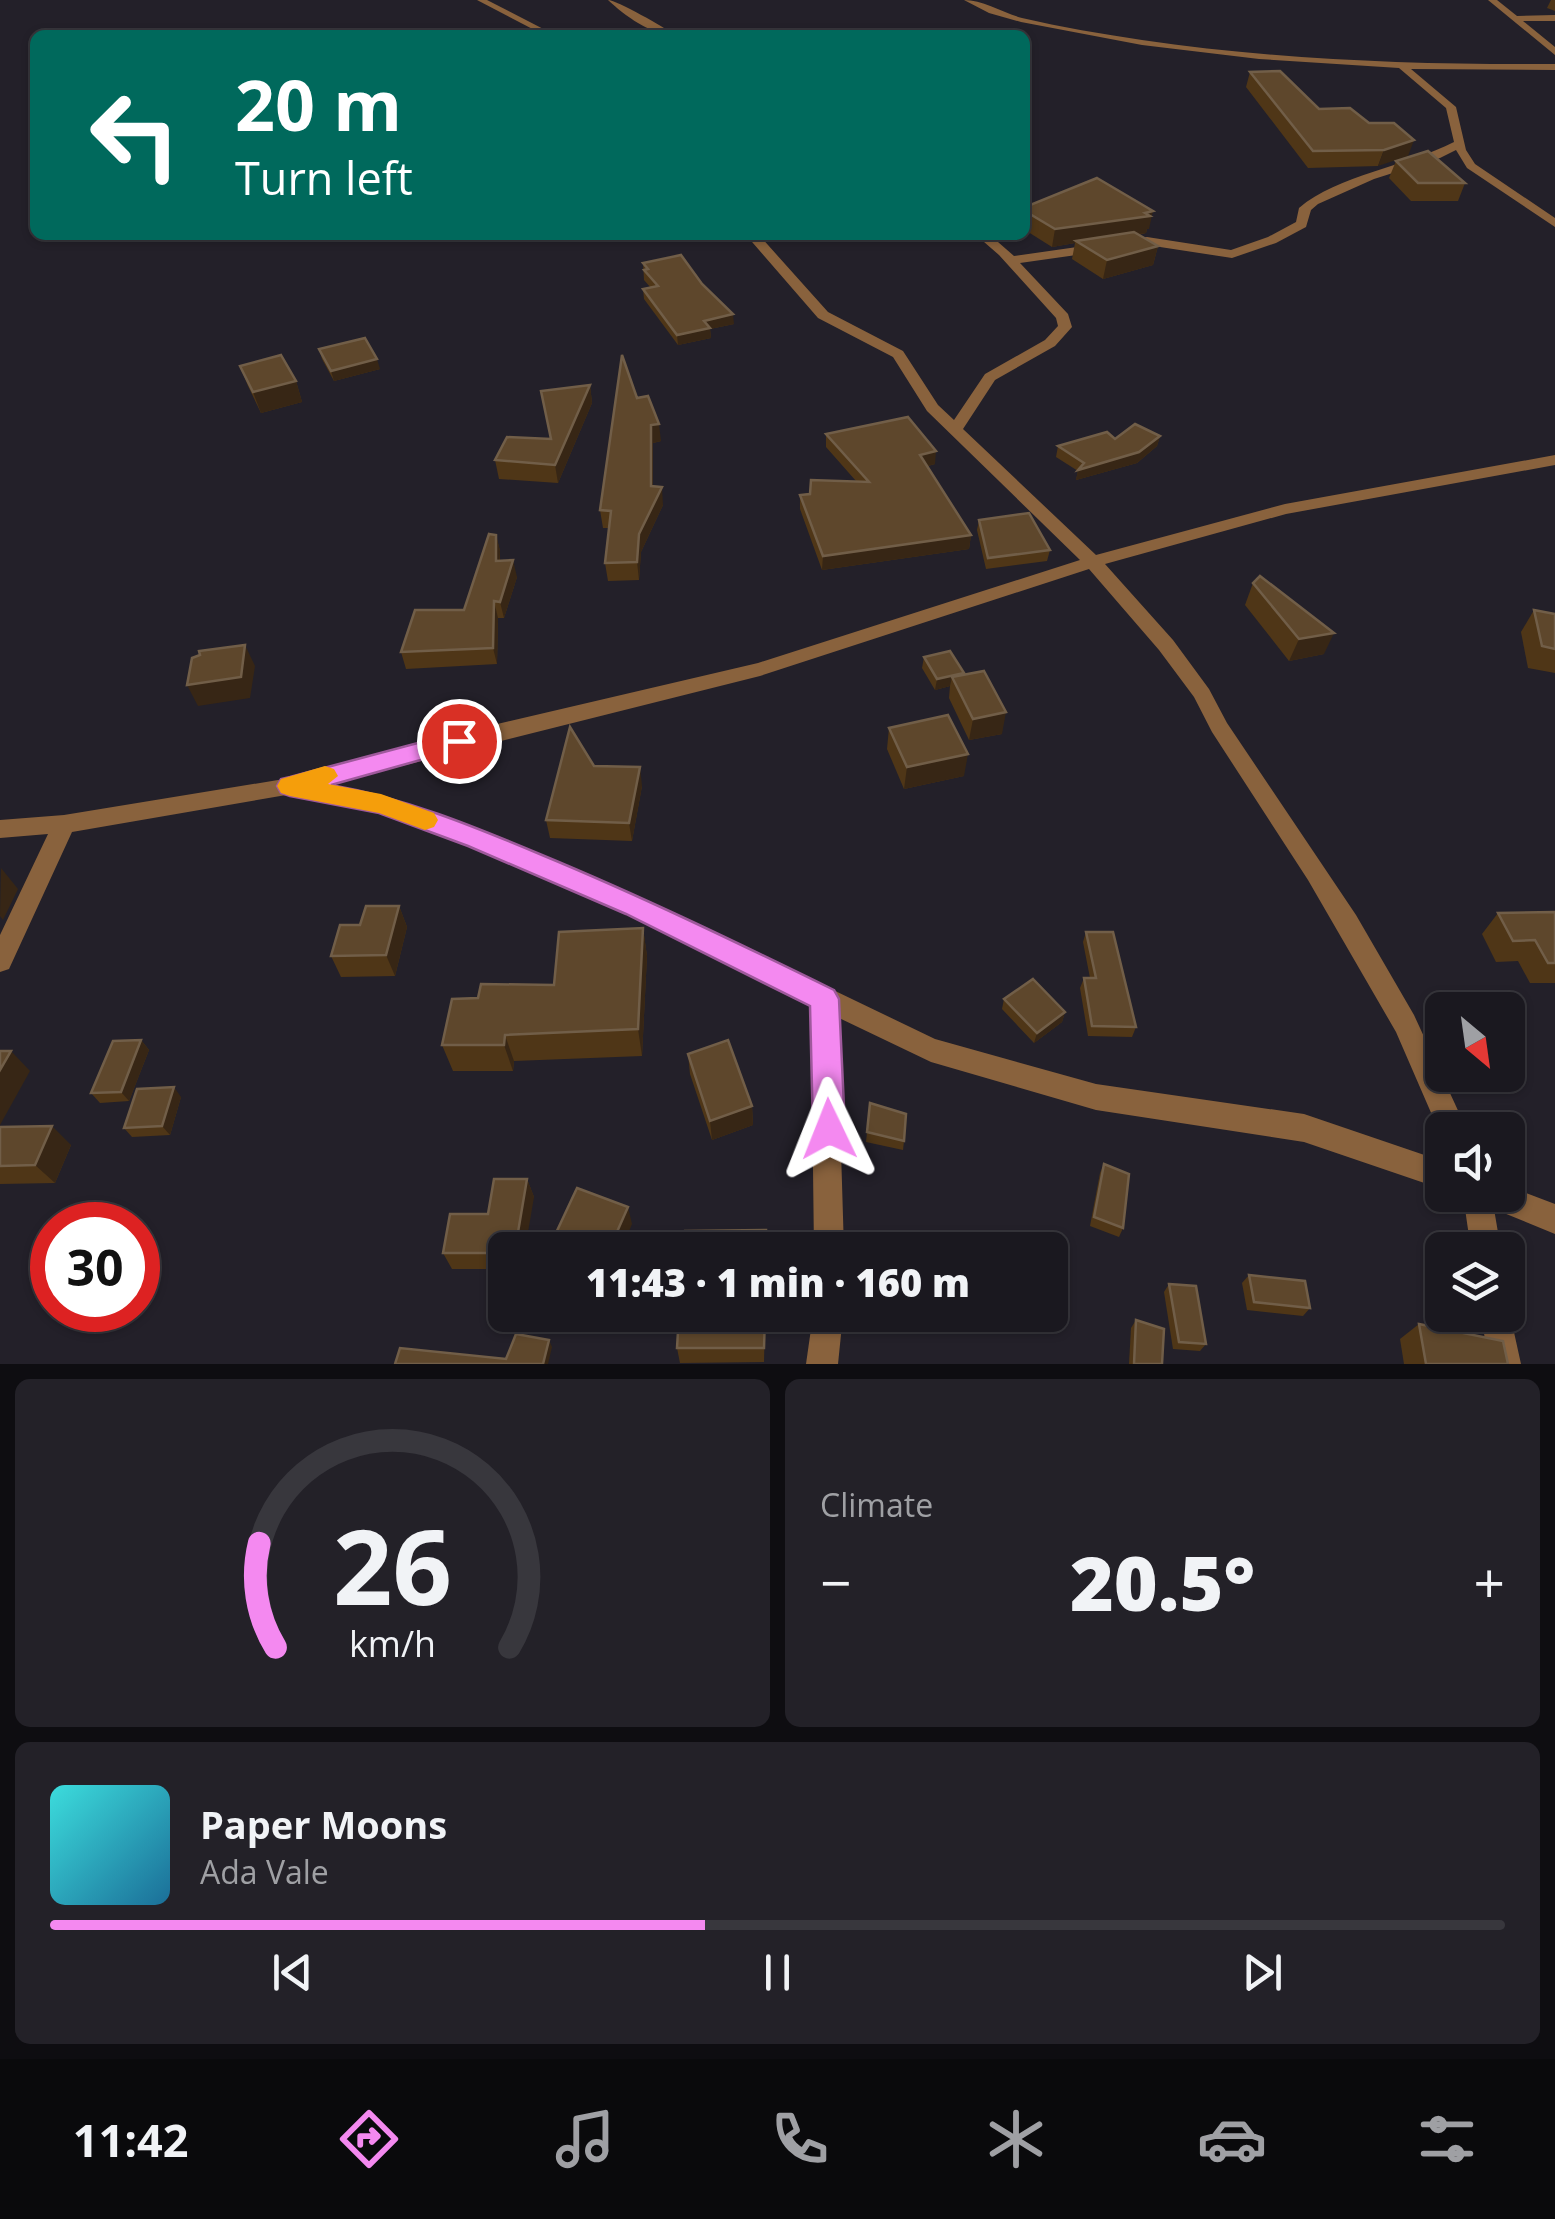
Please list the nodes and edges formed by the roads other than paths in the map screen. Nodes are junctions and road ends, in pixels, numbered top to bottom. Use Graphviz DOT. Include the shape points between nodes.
graph roads {
  1 [pos="480,0"];
  2 [pos="612,0"];
  3 [pos="968,0"];
  4 [pos="1492,0"];
  5 [pos="1555,18"];
  6 [pos="1514,19"];
  7 [pos="541,30"];
  8 [pos="661,30"];
  9 [pos="1555,52"];
  10 [pos="1403,67"];
  11 [pos="1555,67"];
  12 [pos="1460,142"];
  13 [pos="1555,223"];
  14 [pos="756,240"];
  15 [pos="988,240"];
  16 [pos="1011,260"];
  17 [pos="956,428"];
  18 [pos="1555,460"];
  19 [pos="1093,562"];
  20 [pos="290,786"];
  21 [pos="64,824"];
  22 [pos="0,829"];
  23 [pos="0,961"];
  24 [pos="824,999"];
  25 [pos="1446,1112"];
  26 [pos="1425,1168"];
  27 [pos="1525,1207"];
  28 [pos="1555,1219"];
  29 [pos="829,1232"];
  30 [pos="826,1332"];
  31 [pos="1499,1332"];
  32 [pos="822,1364"];
  33 [pos="1504,1364"];
  1 -- 7 [label="street"];
  2 -- 8 [label="street"];
  3 -- 10 [label="street" via="1045,26 1140,45"];
  4 -- 6 [label="street"];
  5 -- 6 [label="street"];
  6 -- 9 [label="street"];
  10 -- 11 [label="street"];
  10 -- 12 [label="street" via="1451,107"];
  12 -- 13 [label="street" via="1471,166"];
  12 -- 16 [label="street" via="1314,202 1305,208 1302,224 1236,254 1147,241"];
  14 -- 17 [label="street" via="823,316 898,354 924,400"];
  15 -- 16 [label="street"];
  16 -- 17 [label="street" via="1064,317 1065,327 990,378"];
  17 -- 19 [label="street"];
  18 -- 19 [label="street" via="1285,509"];
  19 -- 20 [label="street" via="760,669"];
  19 -- 25 [label="street" via="1187,672 1359,938"];
  20 -- 21 [label="street"];
  20 -- 24 [label="street" via="381,804 477,839 636,906"];
  21 -- 22 [label="street"];
  21 -- 23 [label="street"];
  24 -- 26 [label="street" via="931,1050 1004,1073 1096,1098 1304,1128"];
  24 -- 29 [label="street"];
  27 -- 28 [label="street"];
  30 -- 32 [label="street"];
  31 -- 33 [label="street"];
}
